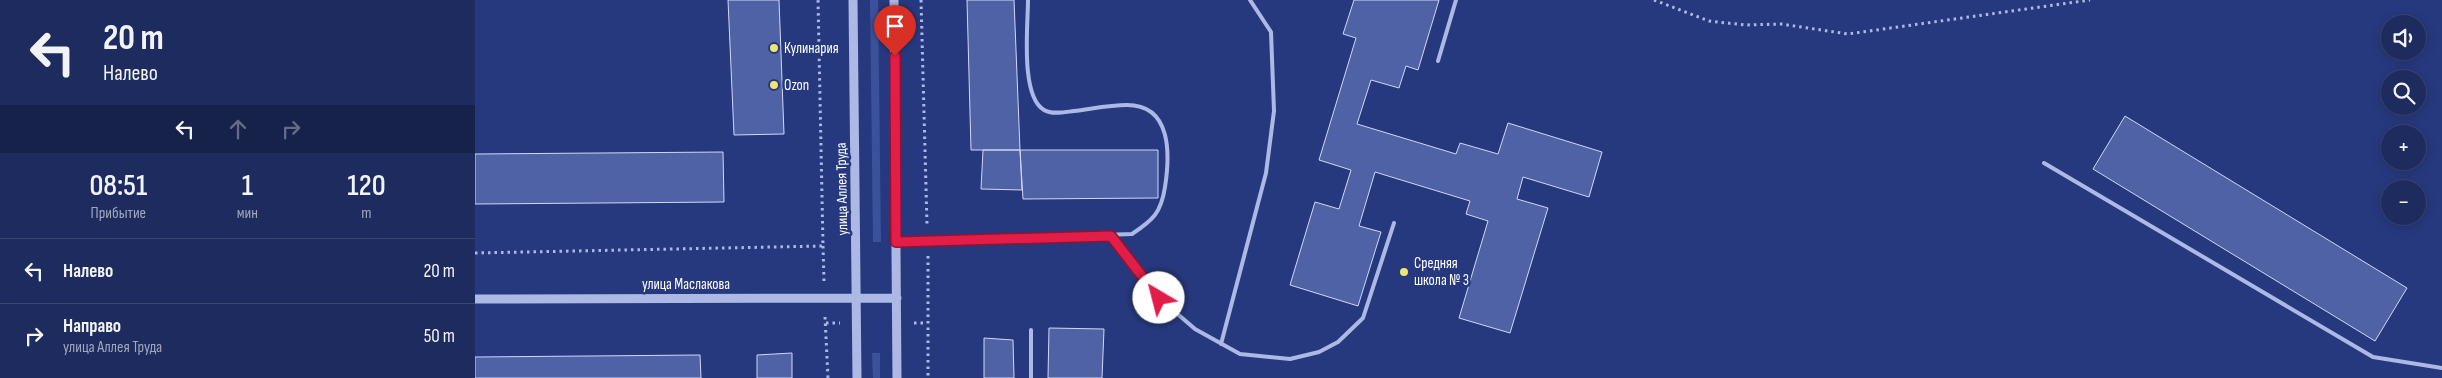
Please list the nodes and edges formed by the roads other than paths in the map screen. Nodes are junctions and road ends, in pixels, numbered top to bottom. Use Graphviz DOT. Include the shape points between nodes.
graph roads {
  1 [pos="853,0"];
  2 [pos="894,0"];
  3 [pos="1028,0"];
  4 [pos="1250,0"];
  5 [pos="1456,0"];
  6 [pos="1438,62"];
  7 [pos="2045,163"];
  8 [pos="1394,223"];
  9 [pos="1111,236"];
  10 [pos="896,242"];
  11 [pos="897,298"];
  12 [pos="475,299"];
  13 [pos="857,299"];
  14 [pos="1031,330"];
  15 [pos="1221,344"];
  16 [pos="2442,368"];
  17 [pos="857,378"];
  18 [pos="897,378"];
  19 [pos="1031,378"];
  1 -- 13 [label="street, улица Аллея Труда"];
  2 -- 10 [label="street"];
  3 -- 9 [label="lane" via="1027,72 1034,97 1043,110 1056,113 1128,105 1152,111 1165,128 1167,171 1162,205 1150,222 1132,234"];
  4 -- 15 [label="lane" via="1271,32 1274,110 1266,173"];
  5 -- 6 [label="lane"];
  7 -- 16 [label="lane" via="2373,357"];
  8 -- 15 [label="lane" via="1363,318 1338,342 1319,352 1290,359 1240,354"];
  9 -- 10 [label="lane"];
  9 -- 15 [label="lane" via="1159,298 1195,329"];
  10 -- 11 [label="street"];
  11 -- 13 [label="street, улица Маслакова"];
  11 -- 18 [label="street"];
  12 -- 13 [label="street, улица Маслакова"];
  13 -- 17 [label="street, улица Аллея Труда"];
  14 -- 19 [label="lane"];
}
